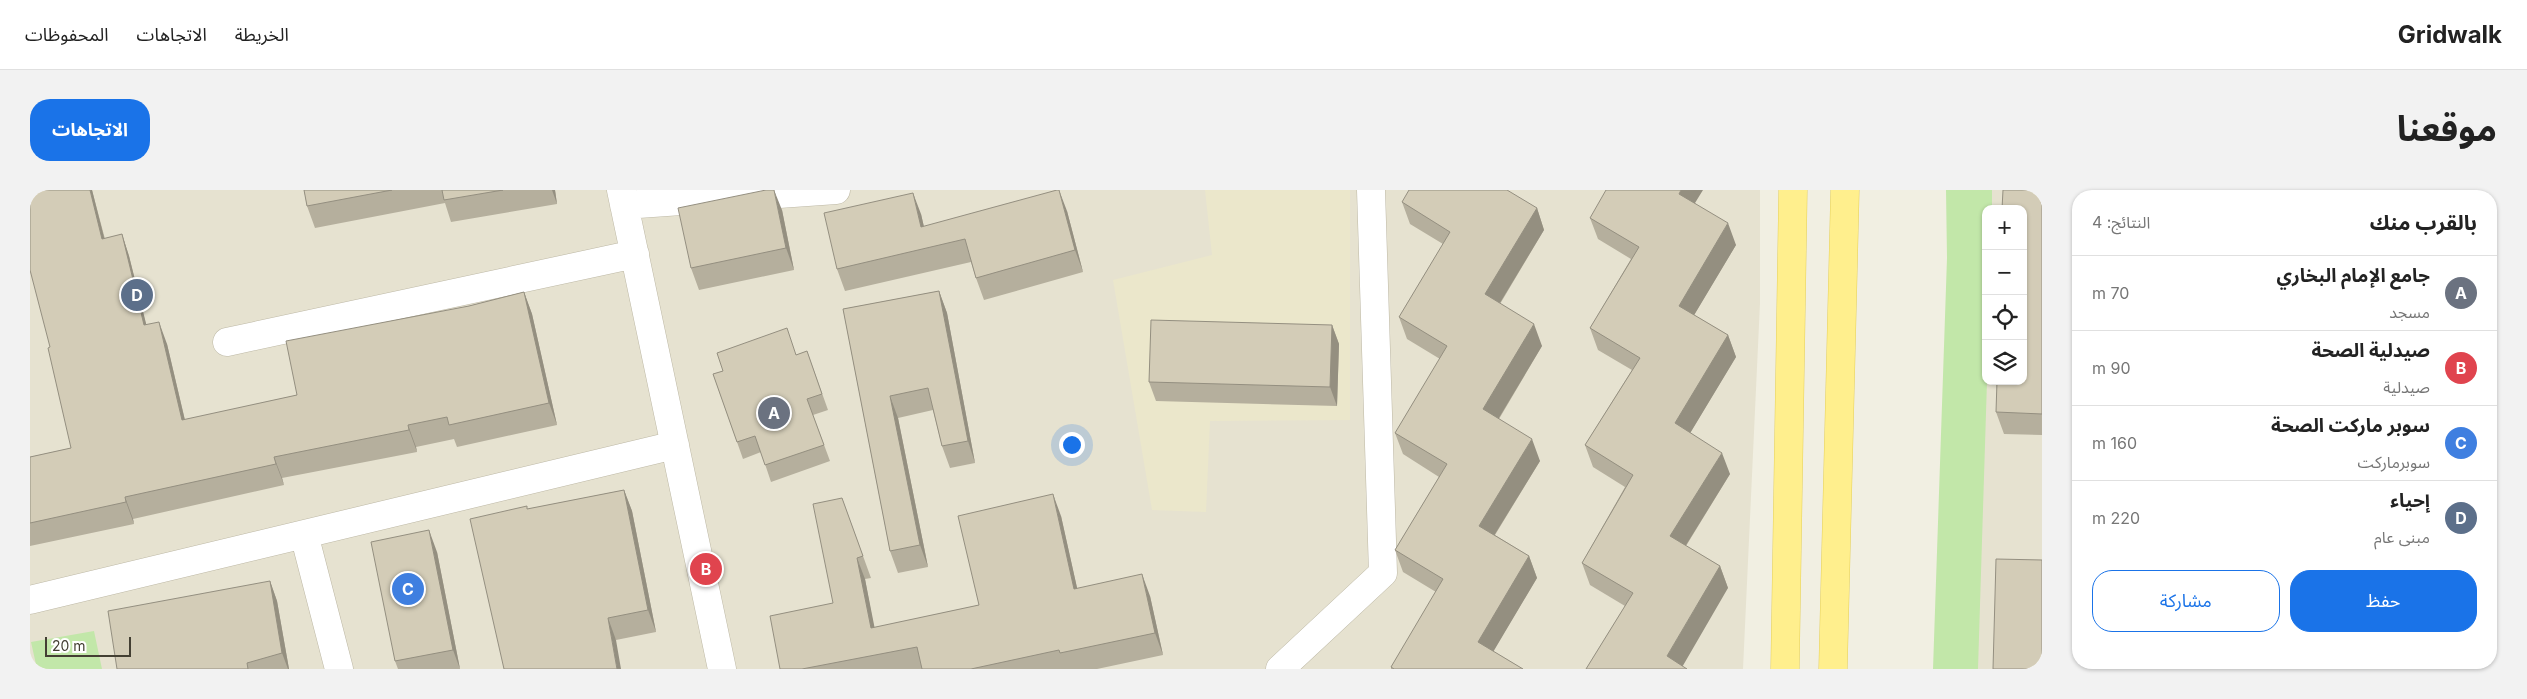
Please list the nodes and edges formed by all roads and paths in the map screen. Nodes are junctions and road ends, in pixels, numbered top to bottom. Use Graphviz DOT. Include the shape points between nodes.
graph roads {
  1 [pos="836,190"];
  2 [pos="1371,190"];
  3 [pos="1793,190"];
  4 [pos="1845,190"];
  5 [pos="622,197"];
  6 [pos="635,254"];
  7 [pos="227,342"];
  8 [pos="675,444"];
  9 [pos="304,534"];
  10 [pos="30,600"];
  11 [pos="339,669"];
  12 [pos="722,669"];
  13 [pos="1280,669"];
  14 [pos="1784,669"];
  15 [pos="1833,669"];
  1 -- 5 [label="street"];
  2 -- 13 [label="street" via="1383,573"];
  3 -- 14 [label="main road"];
  4 -- 15 [label="main road"];
  5 -- 6 [label="street"];
  6 -- 7 [label="street"];
  6 -- 8 [label="street"];
  8 -- 9 [label="street"];
  8 -- 12 [label="street"];
  9 -- 10 [label="street"];
  9 -- 11 [label="street"];
}
